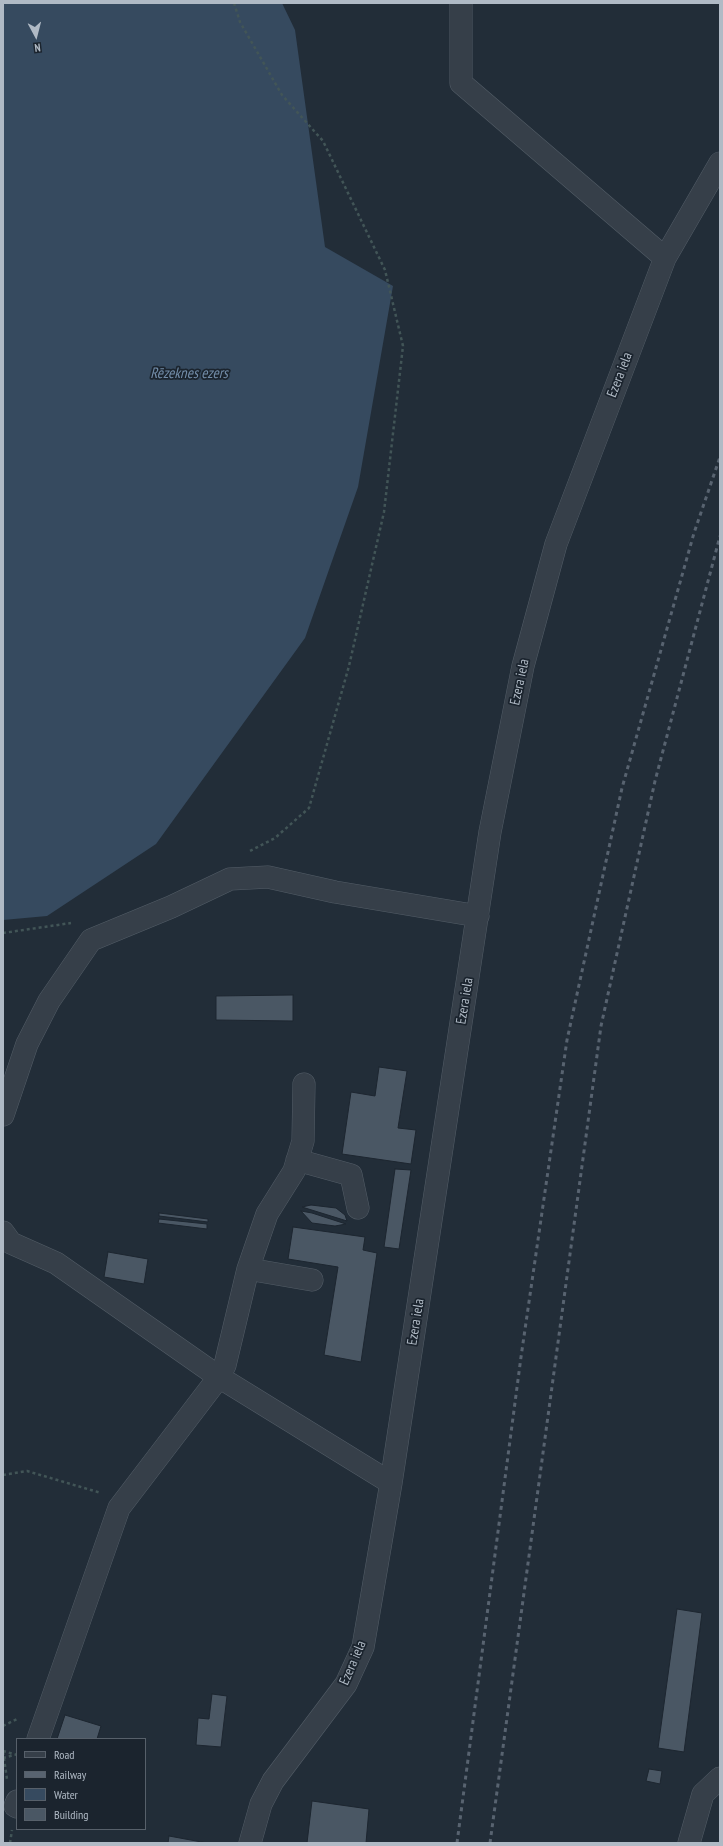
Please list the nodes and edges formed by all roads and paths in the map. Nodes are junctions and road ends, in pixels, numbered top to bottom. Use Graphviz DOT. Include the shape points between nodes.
graph roads {
  1 [pos="234,3"];
  2 [pos="460,3"];
  3 [pos="720,163"];
  4 [pos="665,258"];
  5 [pos="247,853"];
  6 [pos="478,916"];
  7 [pos="76,922"];
  8 [pos="3,933"];
  9 [pos="304,1084"];
  10 [pos="3,1115"];
  11 [pos="298,1160"];
  12 [pos="358,1208"];
  13 [pos="3,1232"];
  14 [pos="248,1269"];
  15 [pos="312,1280"];
  16 [pos="220,1377"];
  17 [pos="3,1475"];
  18 [pos="391,1483"];
  19 [pos="118,1508"];
  20 [pos="38,1738"];
  21 [pos="3,1751"];
  22 [pos="16,1755"];
  23 [pos="4,1758"];
  24 [pos="720,1778"];
  25 [pos="8,1781"];
  26 [pos="250,1843"];
  27 [pos="689,1843"];
  1 -- 5 [label="path" via="240,22 282,95 323,141 385,270 403,346 384,512 349,666 309,808 275,838"];
  2 -- 4 [label="street" via="460,83"];
  3 -- 4 [label="street, Ezera iela"];
  4 -- 6 [label="street, Ezera iela" via="556,544 523,666 490,832"];
  6 -- 10 [label="street" via="335,892 268,877 230,879 91,940 49,1001 27,1044"];
  6 -- 18 [label="street, Ezera iela"];
  7 -- 8 [label="path"];
  9 -- 11 [label="street" via="303,1141"];
  11 -- 12 [label="street" via="351,1175"];
  11 -- 14 [label="street" via="294,1171 267,1214"];
  13 -- 16 [label="street" via="11,1243 56,1263"];
  14 -- 15 [label="street"];
  14 -- 16 [label="street"];
  16 -- 18 [label="street"];
  16 -- 19 [label="street"];
  17 -- 19 [label="path" via="27,1471 98,1491"];
  18 -- 26 [label="street, Ezera iela" via="363,1647 346,1684 273,1781 261,1804"];
  19 -- 20 [label="street"];
  21 -- 22 [label="path"];
  21 -- 23 [label="path"];
  22 -- 23 [label="path"];
  23 -- 25 [label="path"];
  24 -- 27 [label="street" via="703,1794"];
}
